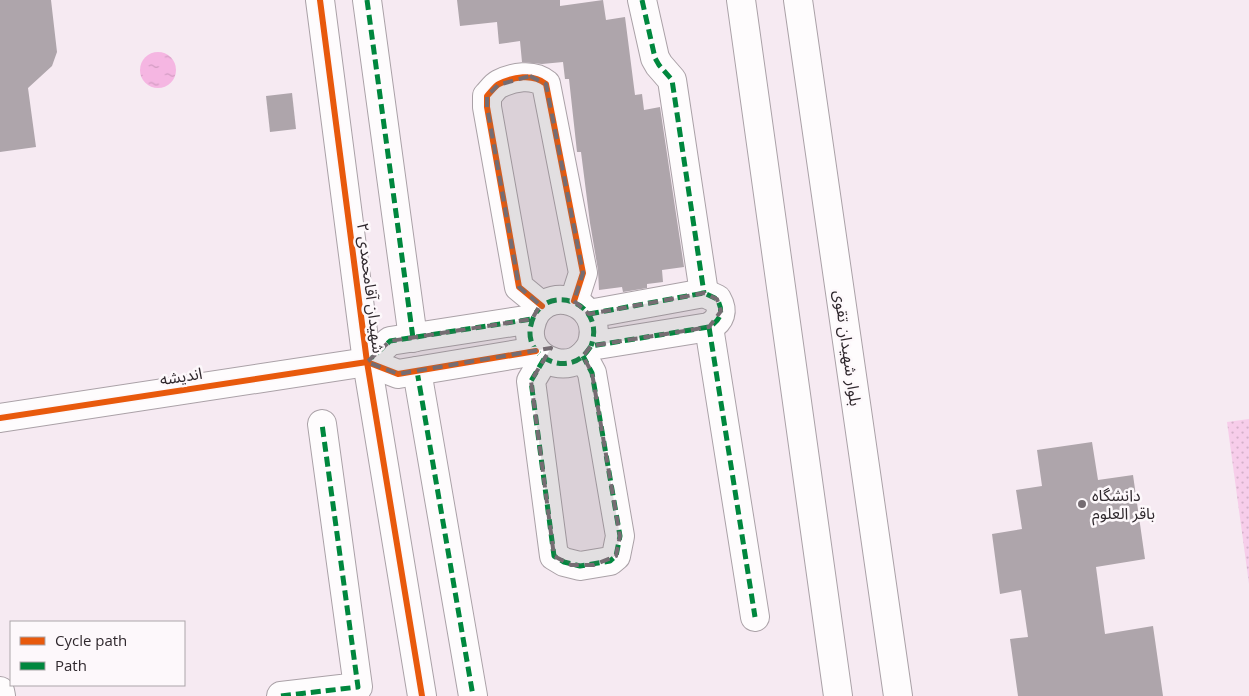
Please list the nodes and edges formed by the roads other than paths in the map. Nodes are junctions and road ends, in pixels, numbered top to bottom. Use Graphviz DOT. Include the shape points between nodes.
graph roads {
  1 [pos="320,0"];
  2 [pos="367,0"];
  3 [pos="642,0"];
  4 [pos="742,0"];
  5 [pos="798,0"];
  6 [pos="704,293"];
  7 [pos="582,308"];
  8 [pos="537,313"];
  9 [pos="709,327"];
  10 [pos="413,338"];
  11 [pos="587,351"];
  12 [pos="540,355"];
  13 [pos="367,362"];
  14 [pos="417,371"];
  15 [pos="0,418"];
  16 [pos="322,424"];
  17 [pos="755,617"];
  18 [pos="0,691"];
  19 [pos="1,696"];
  20 [pos="281,696"];
  21 [pos="422,696"];
  22 [pos="473,696"];
  23 [pos="838,696"];
  24 [pos="898,696"];
  1 -- 13 [label="street, شهیدان آقامحمدی ۲"];
  2 -- 10 [label="street"];
  3 -- 6 [label="street" via="655,58 672,80"];
  4 -- 23 [label="street"];
  5 -- 24 [label="street, بلوار شهیدان تقوی"];
  6 -- 7 [label="street"];
  6 -- 9 [label="street" via="717,299 722,312 715,324"];
  7 -- 8 [label="street" via="557,299"];
  7 -- 8 [label="street" via="584,273 546,84 530,76 498,85 487,96 487,107 519,287"];
  7 -- 11 [label="street" via="594,330"];
  8 -- 10 [label="street"];
  8 -- 12 [label="street" via="530,335"];
  9 -- 11 [label="street"];
  9 -- 17 [label="street"];
  10 -- 13 [label="street" via="390,341"];
  11 -- 12 [label="street" via="564,364 554,363"];
  11 -- 12 [label="street" via="620,536 616,556 580,566 554,556 531,381"];
  12 -- 14 [label="street"];
  13 -- 14 [label="street" via="398,374"];
  13 -- 15 [label="street, انديشه"];
  13 -- 21 [label="street, شهیدان آقامحمدی ۲"];
  14 -- 22 [label="street"];
  16 -- 20 [label="street" via="358,686"];
  18 -- 19 [label="street"];
}
